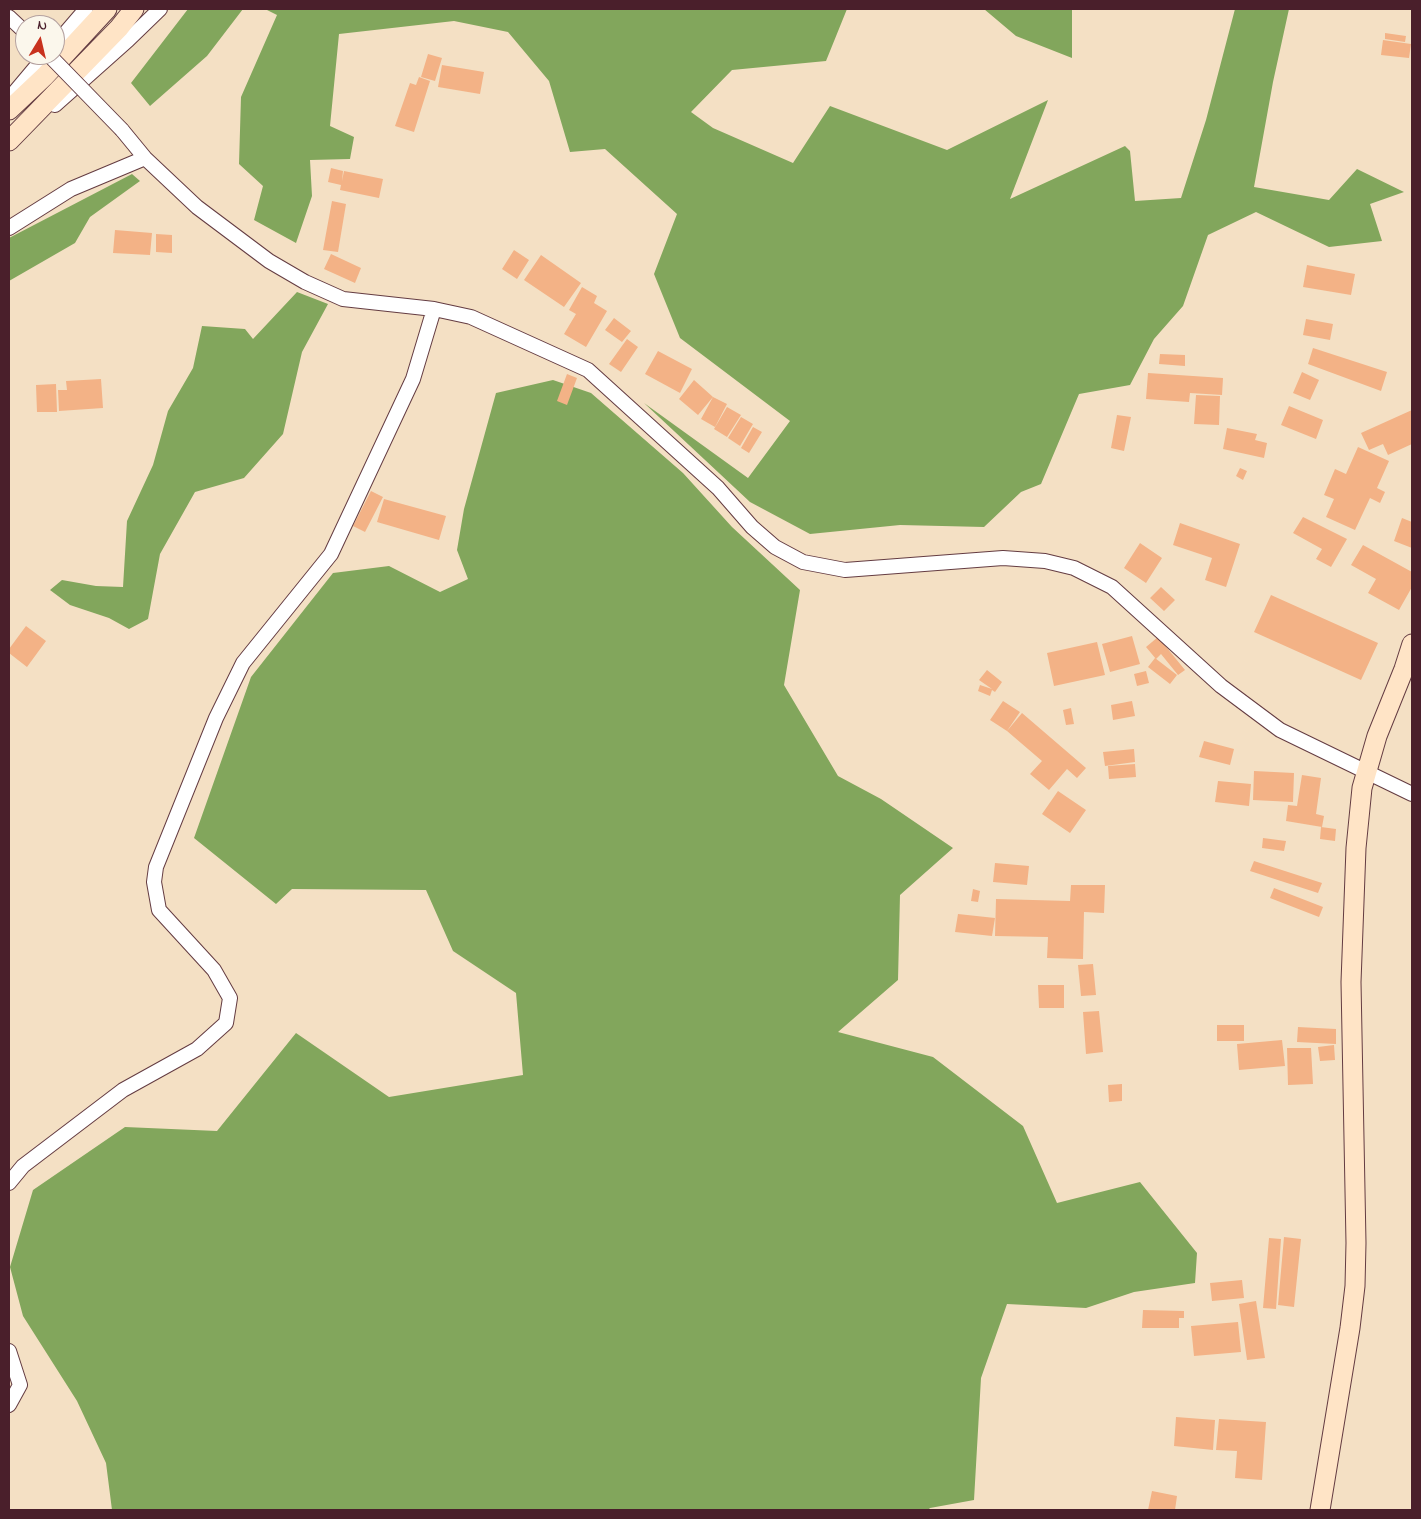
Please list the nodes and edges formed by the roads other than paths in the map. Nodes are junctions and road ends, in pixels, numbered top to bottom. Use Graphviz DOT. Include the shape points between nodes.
graph roads {
  1 [pos="86,9"];
  2 [pos="107,9"];
  3 [pos="134,9"];
  4 [pos="160,9"];
  5 [pos="65,33"];
  6 [pos="39,65"];
  7 [pos="58,65"];
  8 [pos="9,99"];
  9 [pos="9,110"];
  10 [pos="9,141"];
  11 [pos="9,146"];
  12 [pos="144,158"];
  13 [pos="9,228"];
  14 [pos="434,309"];
  15 [pos="1412,644"];
  16 [pos="1366,773"];
  17 [pos="1412,794"];
  18 [pos="9,1183"];
  19 [pos="9,1351"];
  20 [pos="9,1405"];
  21 [pos="1320,1510"];
  1 -- 5 [label="street"];
  2 -- 9 [label="street"];
  3 -- 10 [label="street"];
  4 -- 11 [label="street"];
  6 -- 8 [label="street"];
  7 -- 12 [label="street, bridge" via="122,130"];
  12 -- 13 [label="street" via="72,189"];
  12 -- 14 [label="street" via="197,207 269,261 305,282 343,299"];
  14 -- 16 [label="street" via="471,317 588,370 718,488 752,527 775,547 803,562 845,570 1003,558 1045,561 1074,568 1112,587 1221,686 1280,730"];
  14 -- 18 [label="street" via="412,379 331,554 243,663 216,718 156,867 154,882 159,910 214,970 230,998 226,1023 197,1049 123,1090 23,1166"];
  15 -- 16 [label="street" via="1376,736"];
  16 -- 17 [label="street"];
  16 -- 21 [label="street" via="1356,848 1352,947 1355,1286"];
  19 -- 20 [label="street" via="20,1385"];
}
